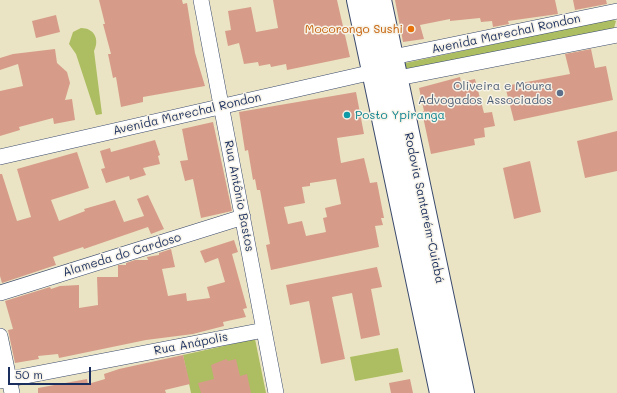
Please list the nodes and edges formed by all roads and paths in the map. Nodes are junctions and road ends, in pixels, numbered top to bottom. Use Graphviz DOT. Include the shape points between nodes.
graph roads {
  1 [pos="201,0"];
  2 [pos="358,0"];
  3 [pos="380,0"];
  4 [pos="617,11"];
  5 [pos="617,35"];
  6 [pos="382,71"];
  7 [pos="222,105"];
  8 [pos="0,157"];
  9 [pos="243,217"];
  10 [pos="0,293"];
  11 [pos="264,330"];
  12 [pos="0,336"];
  13 [pos="7,385"];
  14 [pos="276,393"];
  15 [pos="441,393"];
  16 [pos="463,393"];
  1 -- 7 [label="street, Rua Antônio Bastos"];
  2 -- 6 [label="highway, Rodovia Santarém-Cuiabá"];
  3 -- 6 [label="highway, Rodovia Santarém-Cuiabá"];
  4 -- 6 [label="street, Avenida Marechal Rondon"];
  5 -- 6 [label="street, Avenida Marechal Rondon"];
  6 -- 7 [label="street, Avenida Marechal Rondon"];
  6 -- 15 [label="highway, Rodovia Santarém-Cuiabá"];
  6 -- 16 [label="highway, Rodovia Santarém-Cuiabá"];
  7 -- 8 [label="street, Avenida Marechal Rondon"];
  7 -- 9 [label="street, Rua Antônio Bastos"];
  9 -- 10 [label="street, Alameda do Cardoso"];
  9 -- 11 [label="street, Rua Antônio Bastos"];
  11 -- 13 [label="street, Rua Anápolis"];
  11 -- 14 [label="street, Rua Antônio Bastos"];
  12 -- 13 [label="street"];
}
